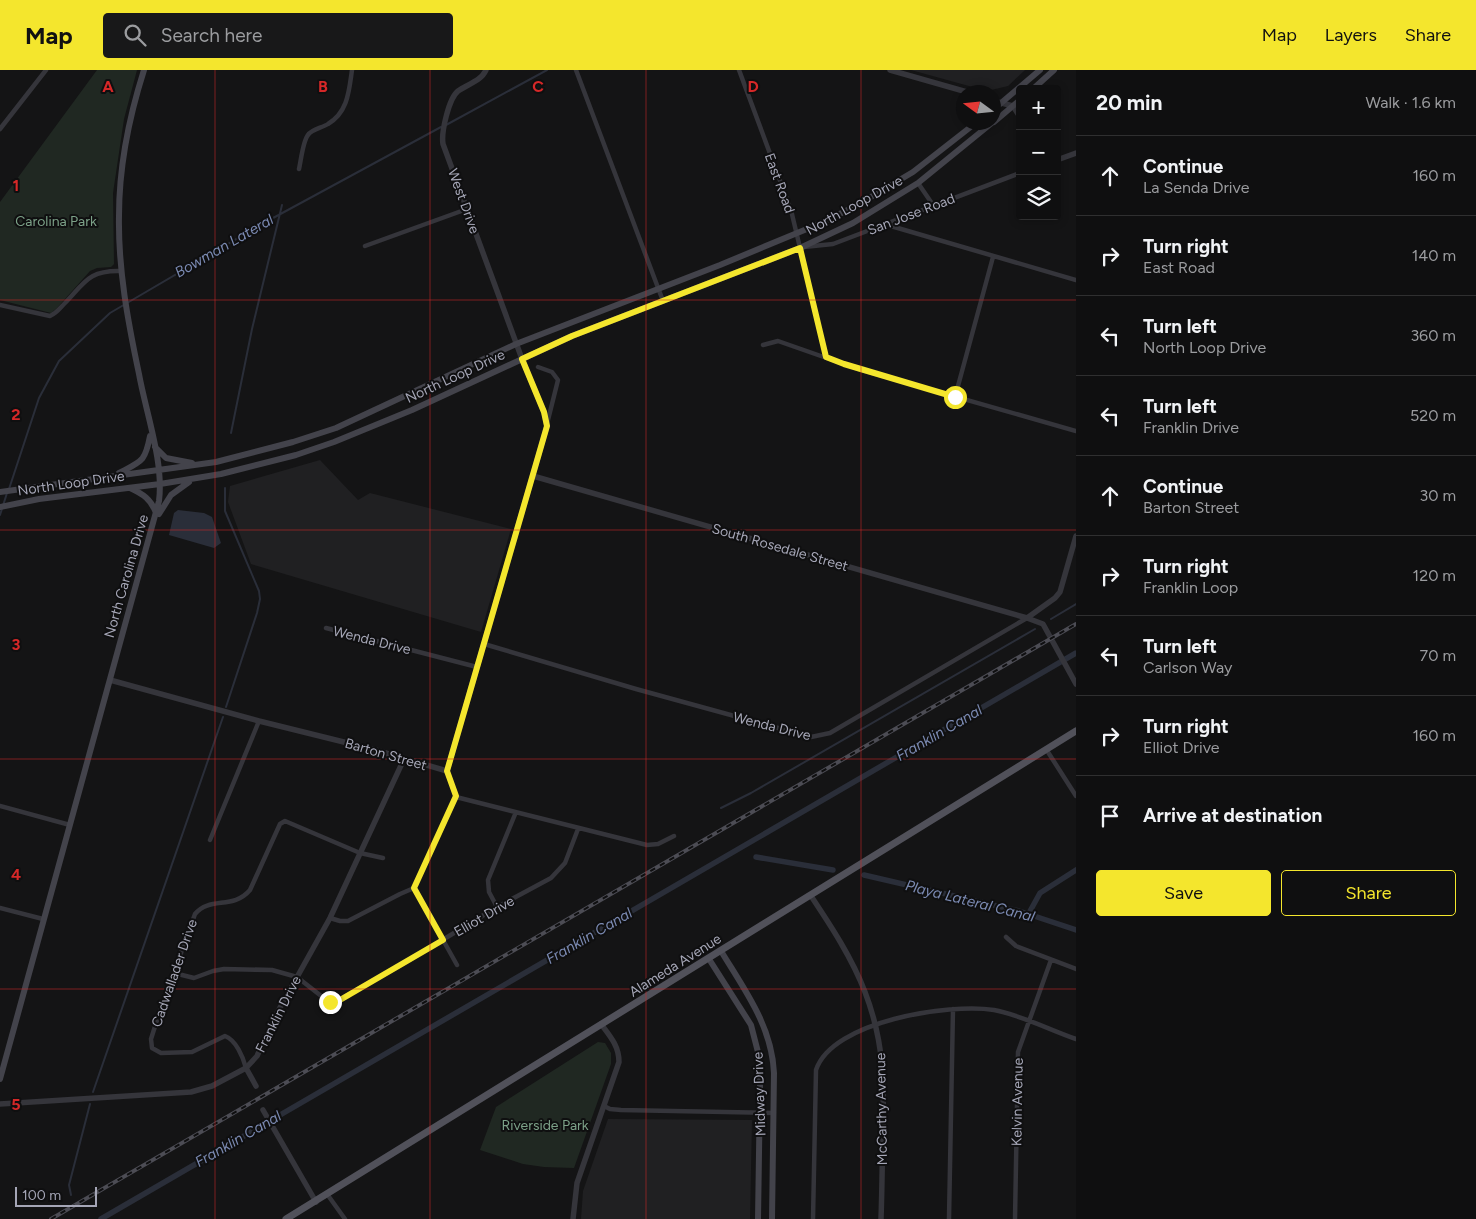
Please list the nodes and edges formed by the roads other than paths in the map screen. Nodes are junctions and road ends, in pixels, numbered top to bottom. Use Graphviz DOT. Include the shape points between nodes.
graph roads {
  1 [pos="46,70"];
  2 [pos="144,70"];
  3 [pos="352,70"];
  4 [pos="486,70"];
  5 [pos="576,70"];
  6 [pos="739,70"];
  7 [pos="890,70"];
  8 [pos="1040,70"];
  9 [pos="1054,70"];
  10 [pos="1037,85"];
  11 [pos="956,89"];
  12 [pos="1001,103"];
  13 [pos="1016,103"];
  14 [pos="1013,106"];
  15 [pos="1016,111"];
  16 [pos="1001,116"];
  17 [pos="0,129"];
  18 [pos="967,130"];
  19 [pos="984,130"];
  20 [pos="1076,153"];
  21 [pos="1061,159"];
  22 [pos="299,169"];
  23 [pos="1017,175"];
  24 [pos="918,183"];
  25 [pos="933,205"];
  26 [pos="467,209"];
  27 [pos="884,224"];
  28 [pos="797,232"];
  29 [pos="365,246"];
  30 [pos="800,248"];
  31 [pos="993,257"];
  32 [pos="121,272"];
  33 [pos="1076,280"];
  34 [pos="658,288"];
  35 [pos="663,301"];
  36 [pos="0,304"];
  37 [pos="516,344"];
  38 [pos="763,344"];
  39 [pos="826,357"];
  40 [pos="522,359"];
  41 [pos="538,367"];
  42 [pos="955,397"];
  43 [pos="547,426"];
  44 [pos="1076,431"];
  45 [pos="151,432"];
  46 [pos="293,442"];
  47 [pos="154,445"];
  48 [pos="296,455"];
  49 [pos="201,464"];
  50 [pos="159,470"];
  51 [pos="115,475"];
  52 [pos="533,476"];
  53 [pos="196,478"];
  54 [pos="160,484"];
  55 [pos="129,488"];
  56 [pos="0,492"];
  57 [pos="0,507"];
  58 [pos="155,518"];
  59 [pos="1076,536"];
  60 [pos="1027,618"];
  61 [pos="326,628"];
  62 [pos="484,644"];
  63 [pos="477,667"];
  64 [pos="110,680"];
  65 [pos="1076,684"];
  66 [pos="259,722"];
  67 [pos="1076,731"];
  68 [pos="1046,749"];
  69 [pos="404,758"];
  70 [pos="447,771"];
  71 [pos="456,796"];
  72 [pos="1076,796"];
  73 [pos="0,806"];
  74 [pos="516,812"];
  75 [pos="70,825"];
  76 [pos="578,829"];
  77 [pos="674,836"];
  78 [pos="210,840"];
  79 [pos="360,853"];
  80 [pos="383,858"];
  81 [pos="414,888"];
  82 [pos="811,896"];
  83 [pos="0,908"];
  84 [pos="497,908"];
  85 [pos="330,918"];
  86 [pos="43,919"];
  87 [pos="1006,937"];
  88 [pos="443,940"];
  89 [pos="721,951"];
  90 [pos="709,958"];
  91 [pos="1051,960"];
  92 [pos="457,965"];
  93 [pos="1076,969"];
  94 [pos="174,973"];
  95 [pos="297,977"];
  96 [pos="953,1009"];
  97 [pos="1028,1021"];
  98 [pos="601,1024"];
  99 [pos="875,1024"];
  100 [pos="1076,1039"];
  101 [pos="246,1068"];
  102 [pos="0,1079"];
  103 [pos="256,1086"];
  104 [pos="0,1104"];
  105 [pos="604,1106"];
  106 [pos="263,1110"];
  107 [pos="760,1113"];
  108 [pos="774,1113"];
  109 [pos="326,1194"];
  110 [pos="316,1202"];
  111 [pos="286,1219"];
  112 [pos="345,1219"];
  113 [pos="573,1219"];
  114 [pos="758,1219"];
  115 [pos="772,1219"];
  116 [pos="813,1219"];
  117 [pos="881,1219"];
  118 [pos="949,1219"];
  119 [pos="1015,1219"];
  1 -- 17 [label="street"];
  2 -- 32 [label="main road, North Carolina Drive" via="122,167 118,214"];
  3 -- 22 [label="street" via="344,108 330,123 307,136"];
  4 -- 26 [label="street, West Drive" via="481,78 455,95 443,130 443,144"];
  5 -- 34 [label="street"];
  6 -- 28 [label="street, East Road"];
  7 -- 11 [label="street"];
  8 -- 12 [label="main road"];
  9 -- 10 [label="main road"];
  12 -- 14 [label="street"];
  13 -- 14 [label="main road, North Loop Drive"];
  14 -- 15 [label="street"];
  14 -- 16 [label="main road, North Loop Drive"];
  18 -- 28 [label="main road, North Loop Drive" via="913,172 854,207"];
  19 -- 24 [label="main road, North Loop Drive"];
  20 -- 21 [label="street"];
  23 -- 25 [label="street, San Jose Road"];
  24 -- 25 [label="street"];
  24 -- 30 [label="main road, North Loop Drive" via="853,223"];
  25 -- 27 [label="street, San Jose Road"];
  26 -- 29 [label="street"];
  26 -- 37 [label="street, West Drive"];
  27 -- 30 [label="street, San Jose Road" via="833,244"];
  27 -- 31 [label="street"];
  28 -- 30 [label="street, East Road"];
  28 -- 34 [label="main road, North Loop Drive"];
  30 -- 35 [label="main road, North Loop Drive"];
  30 -- 39 [label="street, East Road"];
  31 -- 33 [label="street"];
  31 -- 42 [label="street"];
  32 -- 36 [label="street" via="102,272 89,277 50,316"];
  32 -- 45 [label="main road, North Carolina Drive"];
  34 -- 35 [label="street"];
  34 -- 37 [label="main road, North Loop Drive"];
  35 -- 40 [label="main road, North Loop Drive"];
  37 -- 40 [label="street"];
  37 -- 46 [label="main road, North Loop Drive" via="336,428"];
  38 -- 39 [label="street" via="776,340"];
  39 -- 42 [label="street"];
  40 -- 43 [label="street"];
  40 -- 48 [label="main road, North Loop Drive" via="412,410"];
  41 -- 43 [label="street" via="552,372 558,380"];
  42 -- 44 [label="street"];
  43 -- 52 [label="street"];
  45 -- 47 [label="main road, North Carolina Drive"];
  45 -- 51 [label="main road" via="144,458"];
  46 -- 48 [label="main road"];
  46 -- 49 [label="main road, North Loop Drive"];
  47 -- 49 [label="main road" via="166,458"];
  47 -- 50 [label="main road, North Carolina Drive"];
  48 -- 53 [label="main road, North Loop Drive"];
  49 -- 50 [label="main road, North Loop Drive"];
  50 -- 51 [label="main road, North Loop Drive"];
  50 -- 54 [label="main road, North Carolina Drive"];
  51 -- 56 [label="main road, North Loop Drive"];
  52 -- 60 [label="street, South Rosedale Street"];
  52 -- 62 [label="street"];
  53 -- 54 [label="main road, North Loop Drive"];
  53 -- 58 [label="main road" via="171,494"];
  54 -- 55 [label="main road, North Loop Drive"];
  54 -- 58 [label="main road, North Carolina Drive"];
  55 -- 57 [label="main road, North Loop Drive"];
  55 -- 58 [label="main road" via="148,498 154,506"];
  58 -- 64 [label="main road, North Carolina Drive"];
  59 -- 60 [label="street, Wenda Drive" via="1060,592"];
  60 -- 62 [label="street, Wenda Drive" via="830,733 811,738"];
  60 -- 65 [label="street, South Rosedale Street" via="1043,624"];
  61 -- 63 [label="street, Wenda Drive"];
  62 -- 63 [label="street"];
  63 -- 70 [label="street"];
  64 -- 66 [label="street, Barton Street"];
  64 -- 75 [label="main road, North Carolina Drive"];
  66 -- 69 [label="street, Barton Street"];
  66 -- 78 [label="street"];
  67 -- 68 [label="main road, Alameda Avenue"];
  68 -- 72 [label="street"];
  68 -- 82 [label="main road, Alameda Avenue"];
  69 -- 70 [label="street, Barton Street"];
  69 -- 79 [label="street, Franklin Drive"];
  70 -- 71 [label="street"];
  71 -- 74 [label="street"];
  71 -- 81 [label="street"];
  73 -- 75 [label="street"];
  74 -- 76 [label="street"];
  74 -- 84 [label="street" via="488,880 489,892"];
  75 -- 86 [label="main road, North Carolina Drive"];
  76 -- 77 [label="street" via="647,846"];
  76 -- 84 [label="street, Elliot Drive" via="565,863 555,875"];
  79 -- 80 [label="street, Cadwallader Drive"];
  79 -- 85 [label="street, Franklin Drive"];
  79 -- 94 [label="street, Cadwallader Drive" via="288,821 282,822 250,890 231,902 205,906 195,914"];
  81 -- 85 [label="street" via="348,921"];
  81 -- 88 [label="street"];
  82 -- 89 [label="main road, Alameda Avenue"];
  82 -- 99 [label="street, McCarthy Avenue" via="849,957"];
  83 -- 86 [label="street"];
  84 -- 88 [label="street, Elliot Drive"];
  85 -- 95 [label="street, Franklin Drive"];
  86 -- 102 [label="main road, North Carolina Drive"];
  87 -- 91 [label="street" via="1016,946"];
  88 -- 92 [label="street"];
  88 -- 95 [label="street, Elliot Drive" via="335,1002 325,999"];
  89 -- 90 [label="main road, Alameda Avenue"];
  89 -- 108 [label="main road, Midway Drive" via="768,1034 774,1063"];
  90 -- 98 [label="main road, Alameda Avenue"];
  90 -- 107 [label="main road, Midway Drive" via="754,1035 759,1056"];
  91 -- 93 [label="street"];
  91 -- 97 [label="street, Kelvin Avenue"];
  94 -- 95 [label="street, Elliot Drive" via="194,978 224,969 272,970"];
  94 -- 101 [label="street, Cadwallader Drive" via="151,1039 152,1048 161,1054 192,1052 225,1036 235,1044"];
  95 -- 101 [label="street, Franklin Drive" via="256,1056"];
  96 -- 97 [label="street" via="993,1010"];
  96 -- 99 [label="street"];
  96 -- 118 [label="street"];
  97 -- 100 [label="street"];
  97 -- 119 [label="street, Kelvin Avenue" via="1017,1057"];
  98 -- 105 [label="street" via="619,1055"];
  98 -- 109 [label="main road, Alameda Avenue"];
  99 -- 116 [label="street" via="831,1048 817,1065"];
  99 -- 117 [label="street, McCarthy Avenue" via="884,1069"];
  101 -- 103 [label="street, Cadwallader Drive"];
  101 -- 104 [label="street, Franklin Drive" via="212,1086 191,1092"];
  105 -- 107 [label="street" via="621,1110"];
  105 -- 113 [label="street" via="577,1183"];
  106 -- 110 [label="street"];
  107 -- 108 [label="street"];
  107 -- 114 [label="main road, Midway Drive"];
  108 -- 115 [label="main road, Midway Drive"];
  109 -- 110 [label="main road, Alameda Avenue"];
  109 -- 112 [label="street"];
  110 -- 111 [label="main road, Alameda Avenue"];
}
